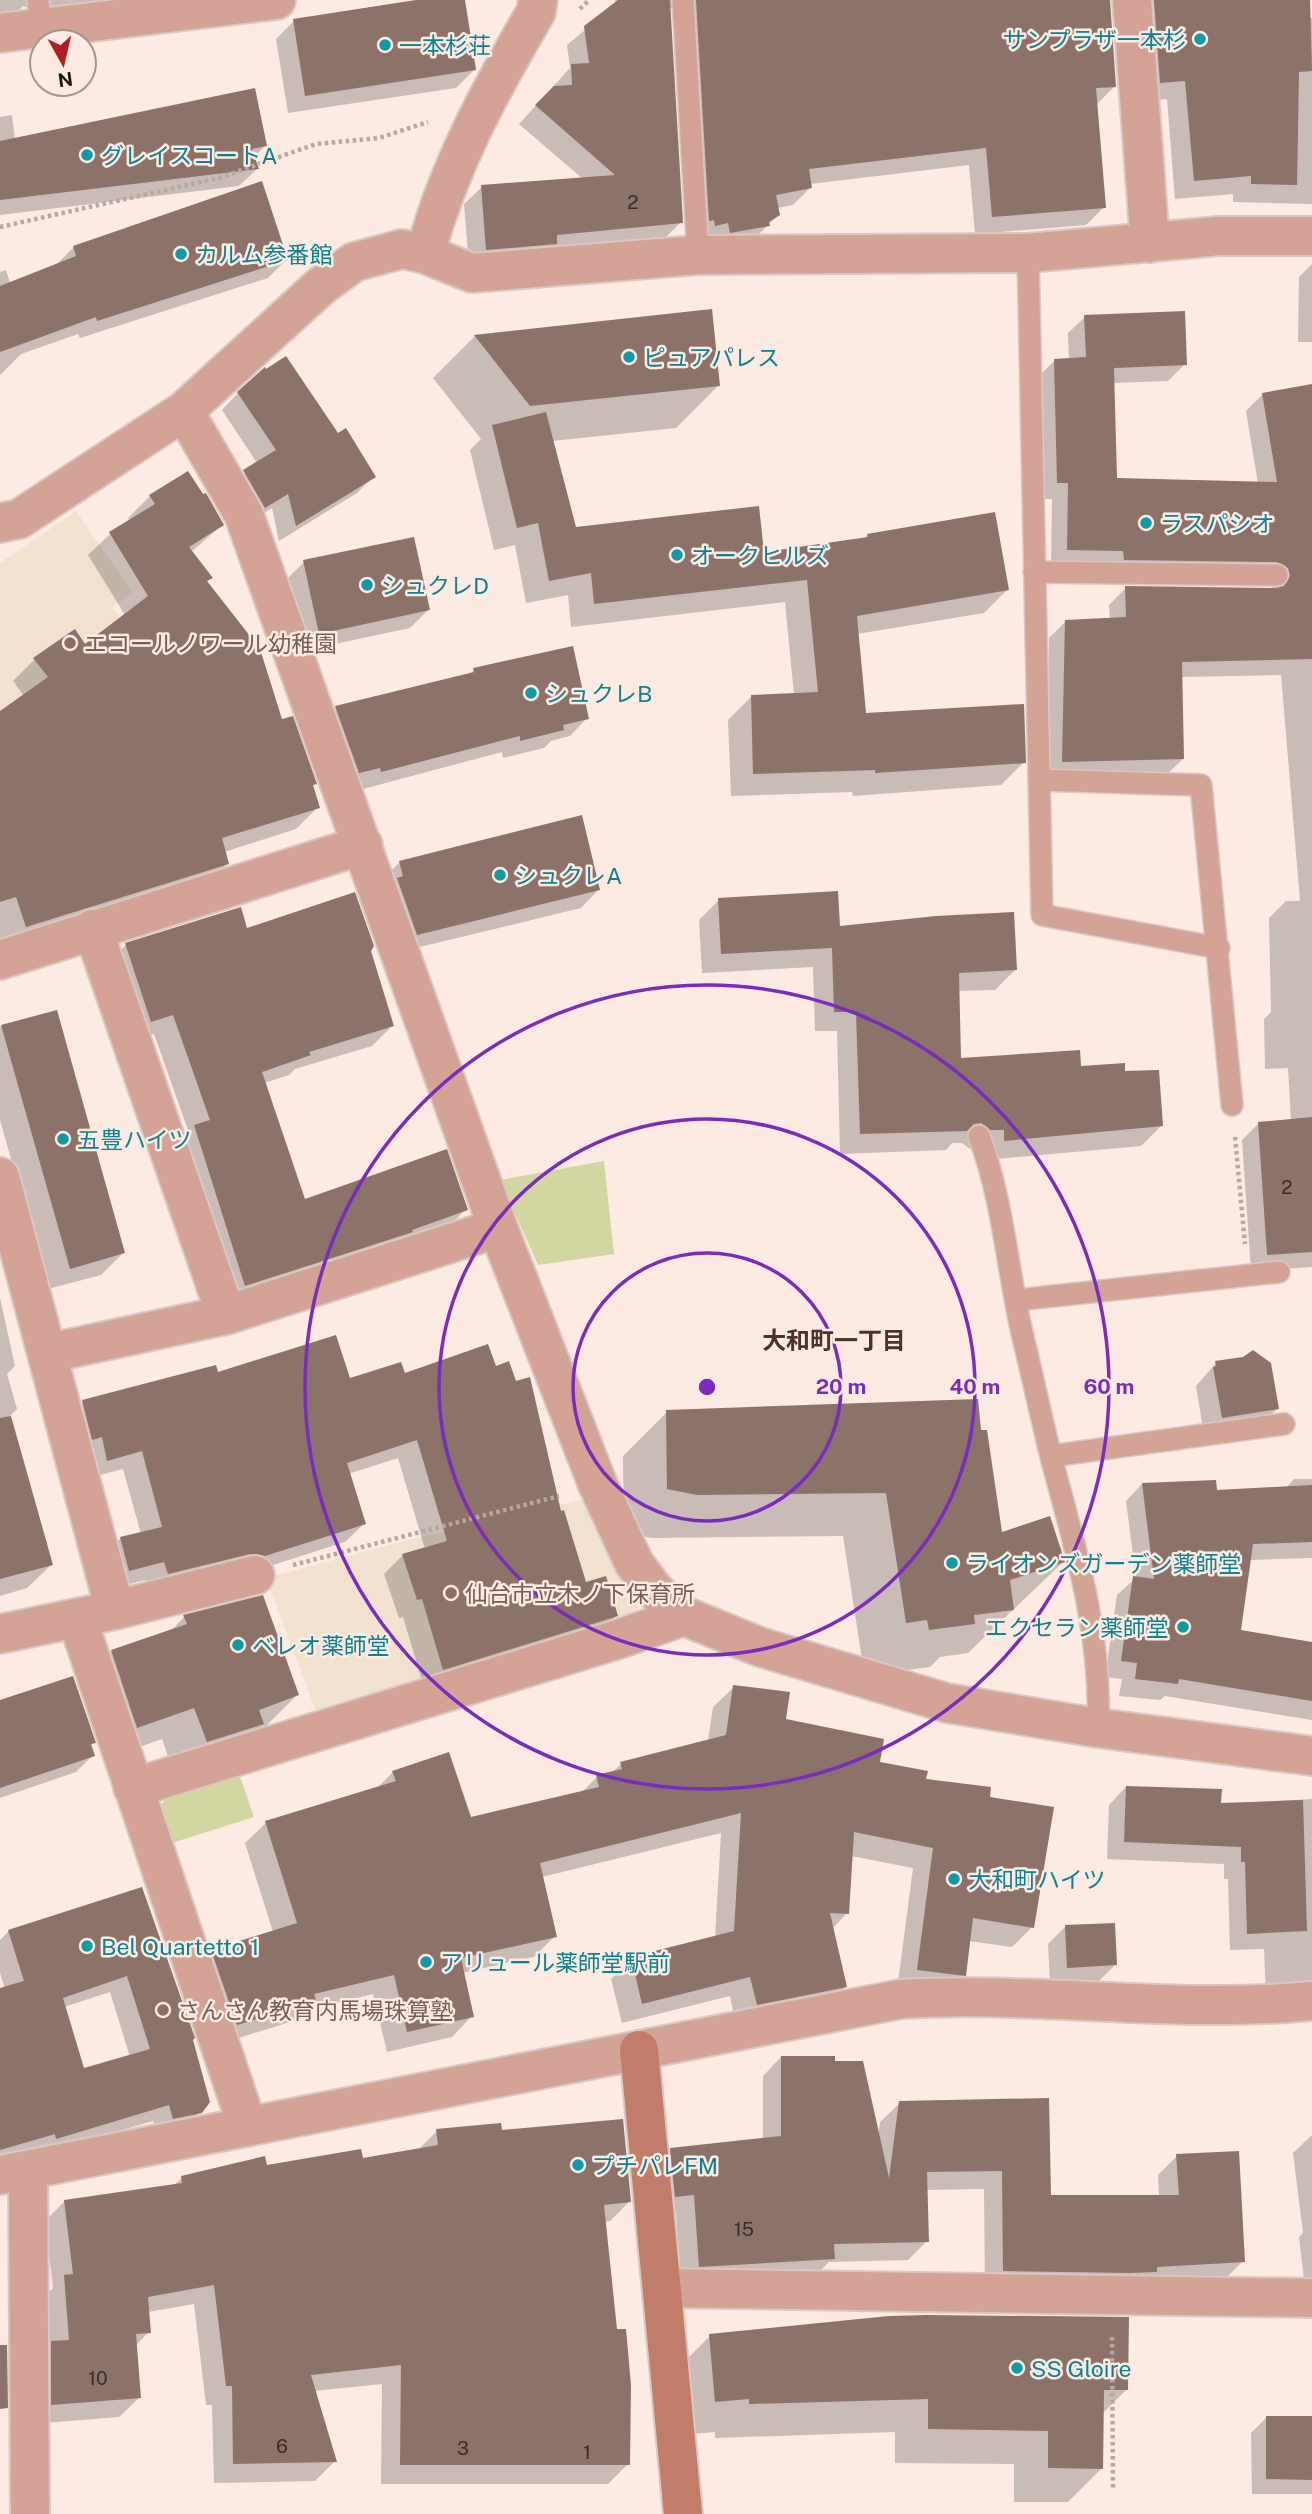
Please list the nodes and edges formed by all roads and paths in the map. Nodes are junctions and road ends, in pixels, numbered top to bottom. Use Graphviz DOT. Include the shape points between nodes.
graph roads {
  1 [pos="538,0"];
  2 [pos="683,0"];
  3 [pos="1132,0"];
  4 [pos="269,1"];
  5 [pos="40,14"];
  6 [pos="0,33"];
  7 [pos="477,115"];
  8 [pos="0,227"];
  9 [pos="1312,236"];
  10 [pos="1150,243"];
  11 [pos="1028,253"];
  12 [pos="425,254"];
  13 [pos="698,255"];
  14 [pos="184,411"];
  15 [pos="0,523"];
  16 [pos="1034,572"];
  17 [pos="1278,575"];
  18 [pos="1039,780"];
  19 [pos="363,845"];
  20 [pos="93,929"];
  21 [pos="1219,948"];
  22 [pos="0,960"];
  23 [pos="1232,1105"];
  24 [pos="979,1136"];
  25 [pos="0,1177"];
  26 [pos="6,1219"];
  27 [pos="498,1228"];
  28 [pos="1279,1272"];
  29 [pos="1248,1276"];
  30 [pos="1016,1300"];
  31 [pos="226,1315"];
  32 [pos="49,1353"];
  33 [pos="1284,1424"];
  34 [pos="1051,1455"];
  35 [pos="598,1485"];
  36 [pos="255,1575"];
  37 [pos="115,1610"];
  38 [pos="684,1616"];
  39 [pos="77,1618"];
  40 [pos="0,1634"];
  41 [pos="1098,1728"];
  42 [pos="1312,1756"];
  43 [pos="132,1788"];
  44 [pos="1312,2001"];
  45 [pos="639,2050"];
  46 [pos="247,2124"];
  47 [pos="14,2173"];
  48 [pos="662,2288"];
  49 [pos="1111,2295"];
  50 [pos="1312,2298"];
  51 [pos="1113,2490"];
  52 [pos="30,2514"];
  53 [pos="683,2514"];
  1 -- 7 [label="street" via="536,12"];
  2 -- 13 [label="lane"];
  3 -- 10 [label="street"];
  4 -- 5 [label="street"];
  5 -- 6 [label="street"];
  7 -- 8 [label="path" via="440,117 379,138 316,144 219,178"];
  7 -- 12 [label="street"];
  9 -- 10 [label="street" via="1219,236"];
  10 -- 11 [label="street"];
  11 -- 13 [label="street"];
  11 -- 16 [label="lane"];
  12 -- 13 [label="street" via="472,273"];
  12 -- 14 [label="street" via="402,249 354,262 321,286"];
  14 -- 15 [label="street" via="19,519"];
  14 -- 19 [label="street" via="244,516"];
  16 -- 17 [label="lane"];
  16 -- 18 [label="lane"];
  18 -- 21 [label="lane" via="1042,915"];
  18 -- 21 [label="lane" via="1201,785"];
  19 -- 20 [label="street"];
  19 -- 27 [label="street"];
  20 -- 22 [label="street"];
  20 -- 31 [label="street"];
  21 -- 23 [label="lane"];
  23 -- 29 [label="path"];
  24 -- 30 [label="lane" via="995,1178"];
  25 -- 26 [label="street"];
  26 -- 32 [label="street"];
  27 -- 31 [label="street"];
  27 -- 35 [label="street"];
  28 -- 29 [label="lane"];
  29 -- 30 [label="lane"];
  30 -- 34 [label="lane"];
  31 -- 32 [label="street"];
  32 -- 37 [label="street"];
  33 -- 34 [label="lane"];
  34 -- 41 [label="lane" via="1087,1590 1095,1641"];
  35 -- 36 [label="path"];
  35 -- 38 [label="street" via="634,1563 654,1590"];
  36 -- 37 [label="street"];
  37 -- 39 [label="street"];
  38 -- 41 [label="street" via="760,1647 947,1703"];
  38 -- 43 [label="street"];
  39 -- 40 [label="street"];
  39 -- 43 [label="street"];
  41 -- 42 [label="street"];
  43 -- 46 [label="street"];
  44 -- 45 [label="street" via="1170,2005 901,1999"];
  45 -- 46 [label="street"];
  45 -- 48 [label="street"];
  46 -- 47 [label="street"];
  47 -- 52 [label="street"];
  48 -- 49 [label="street"];
  48 -- 53 [label="street"];
  49 -- 50 [label="street"];
  49 -- 51 [label="path"];
}
